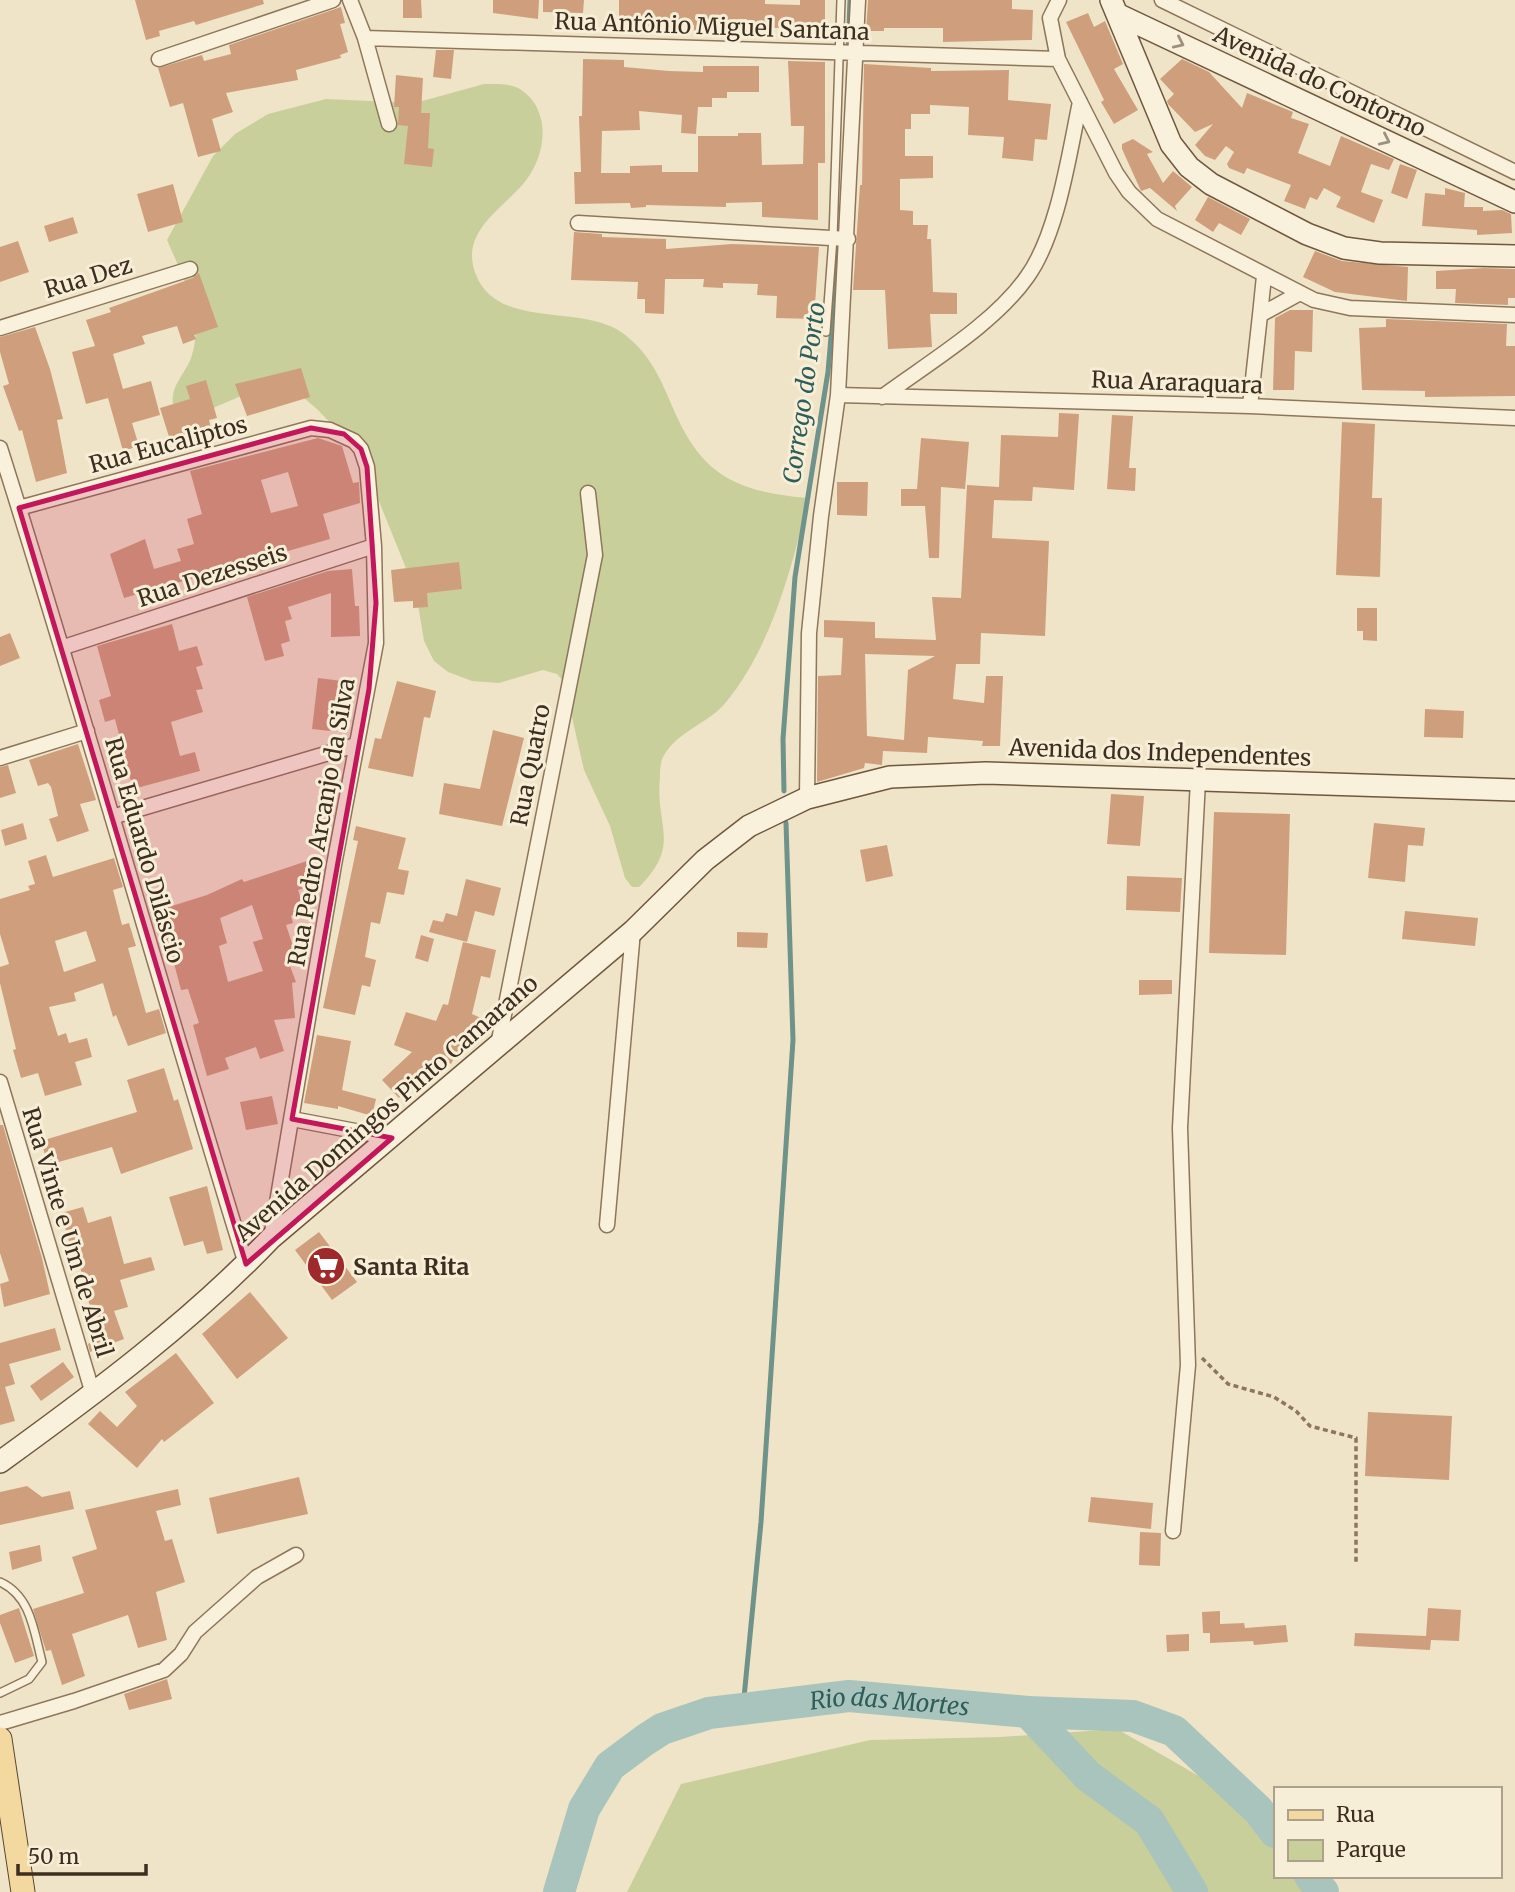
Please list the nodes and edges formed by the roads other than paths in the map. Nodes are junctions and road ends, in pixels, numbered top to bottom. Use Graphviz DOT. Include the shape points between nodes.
graph roads {
  1 [pos="333,0"];
  2 [pos="350,0"];
  3 [pos="841,0"];
  4 [pos="858,0"];
  5 [pos="1059,0"];
  6 [pos="1162,0"];
  7 [pos="1114,7"];
  8 [pos="365,38"];
  9 [pos="840,53"];
  10 [pos="856,54"];
  11 [pos="159,59"];
  12 [pos="1058,59"];
  13 [pos="1080,102"];
  14 [pos="389,124"];
  15 [pos="1515,172"];
  16 [pos="1515,202"];
  17 [pos="578,223"];
  18 [pos="841,238"];
  19 [pos="1515,256"];
  20 [pos="190,269"];
  21 [pos="1264,276"];
  22 [pos="1298,295"];
  23 [pos="1260,315"];
  24 [pos="1515,315"];
  25 [pos="0,328"];
  26 [pos="826,332"];
  27 [pos="838,396"];
  28 [pos="882,397"];
  29 [pos="1250,406"];
  30 [pos="1515,418"];
  31 [pos="330,430"];
  32 [pos="0,448"];
  33 [pos="588,493"];
  34 [pos="19,508"];
  35 [pos="374,546"];
  36 [pos="64,647"];
  37 [pos="87,731"];
  38 [pos="356,744"];
  39 [pos="0,758"];
  40 [pos="1198,780"];
  41 [pos="1515,790"];
  42 [pos="807,798"];
  43 [pos="112,817"];
  44 [pos="633,931"];
  45 [pos="498,1045"];
  46 [pos="0,1082"];
  47 [pos="292,1119"];
  48 [pos="392,1138"];
  49 [pos="607,1225"];
  50 [pos="271,1238"];
  51 [pos="246,1264"];
  52 [pos="93,1394"];
  53 [pos="0,1462"];
  54 [pos="1173,1531"];
  55 [pos="296,1555"];
  56 [pos="0,1582"];
  57 [pos="0,1693"];
  58 [pos="0,1723"];
  59 [pos="0,1739"];
  60 [pos="0,1827"];
  61 [pos="23,1891"];
  1 -- 11 [label="street"];
  2 -- 8 [label="street"];
  3 -- 9 [label="lane"];
  4 -- 10 [label="street"];
  5 -- 12 [label="street" via="1051,18"];
  6 -- 15 [label="street"];
  7 -- 16 [label="main road, Avenida do Contorno, one-way"];
  7 -- 19 [label="main road" via="1171,144 1189,167 1211,184 1344,248"];
  8 -- 9 [label="street, Rua Antônio Miguel Santana"];
  8 -- 14 [label="street"];
  9 -- 10 [label="street, Rua Antônio Miguel Santana"];
  9 -- 18 [label="lane"];
  10 -- 12 [label="street, Rua Antônio Miguel Santana"];
  10 -- 18 [label="street"];
  12 -- 13 [label="street"];
  13 -- 21 [label="street" via="1116,173 1143,208"];
  13 -- 28 [label="street" via="1060,194 1027,277 988,318"];
  17 -- 18 [label="street"];
  18 -- 26 [label="lane"];
  18 -- 27 [label="street"];
  20 -- 25 [label="street, Rua Dez"];
  21 -- 22 [label="street"];
  21 -- 23 [label="street"];
  22 -- 23 [label="street"];
  22 -- 24 [label="street" via="1350,308"];
  23 -- 29 [label="street"];
  27 -- 28 [label="street, Rua Araraquara"];
  27 -- 42 [label="street" via="809,633"];
  28 -- 29 [label="street, Rua Araraquara"];
  29 -- 30 [label="street, Rua Araraquara"];
  31 -- 34 [label="street, Rua Eucaliptos" via="311,428"];
  31 -- 35 [label="street, Rua Pedro Arcanjo da Silva" via="344,434 361,449 367,467"];
  32 -- 34 [label="street, Rua Eduardo Diláscio"];
  33 -- 45 [label="street, Rua Quatro" via="595,555"];
  34 -- 36 [label="street, Rua Eduardo Diláscio"];
  35 -- 36 [label="street, Rua Dezesseis"];
  35 -- 38 [label="street, Rua Pedro Arcanjo da Silva" via="376,643"];
  36 -- 37 [label="street, Rua Eduardo Diláscio"];
  37 -- 39 [label="street"];
  37 -- 43 [label="street, Rua Eduardo Diláscio"];
  38 -- 43 [label="street"];
  38 -- 47 [label="street, Rua Pedro Arcanjo da Silva"];
  40 -- 41 [label="main road, Avenida dos Independentes"];
  40 -- 42 [label="main road, Avenida dos Independentes" via="941,774 890,777"];
  40 -- 54 [label="street" via="1180,1128 1187,1341"];
  42 -- 44 [label="main road, Avenida Domingos Pinto Camarano" via="750,825 705,860"];
  43 -- 51 [label="street, Rua Eduardo Diláscio"];
  44 -- 45 [label="main road, Avenida Domingos Pinto Camarano"];
  44 -- 49 [label="street"];
  45 -- 48 [label="main road, Avenida Domingos Pinto Camarano"];
  46 -- 52 [label="street, Rua Vinte e Um de Abril"];
  47 -- 48 [label="street"];
  47 -- 50 [label="street, Rua Pedro Arcanjo da Silva"];
  48 -- 50 [label="main road, Avenida Domingos Pinto Camarano"];
  50 -- 51 [label="main road, Avenida Domingos Pinto Camarano"];
  51 -- 52 [label="main road, Avenida Domingos Pinto Camarano"];
  52 -- 53 [label="main road, Avenida Domingos Pinto Camarano"];
  55 -- 58 [label="street" via="257,1577 195,1632 164,1670"];
  56 -- 57 [label="lane" via="14,1588 25,1603 42,1662 29,1679"];
  59 -- 61 [label="main road"];
  60 -- 61 [label="main road"];
}
